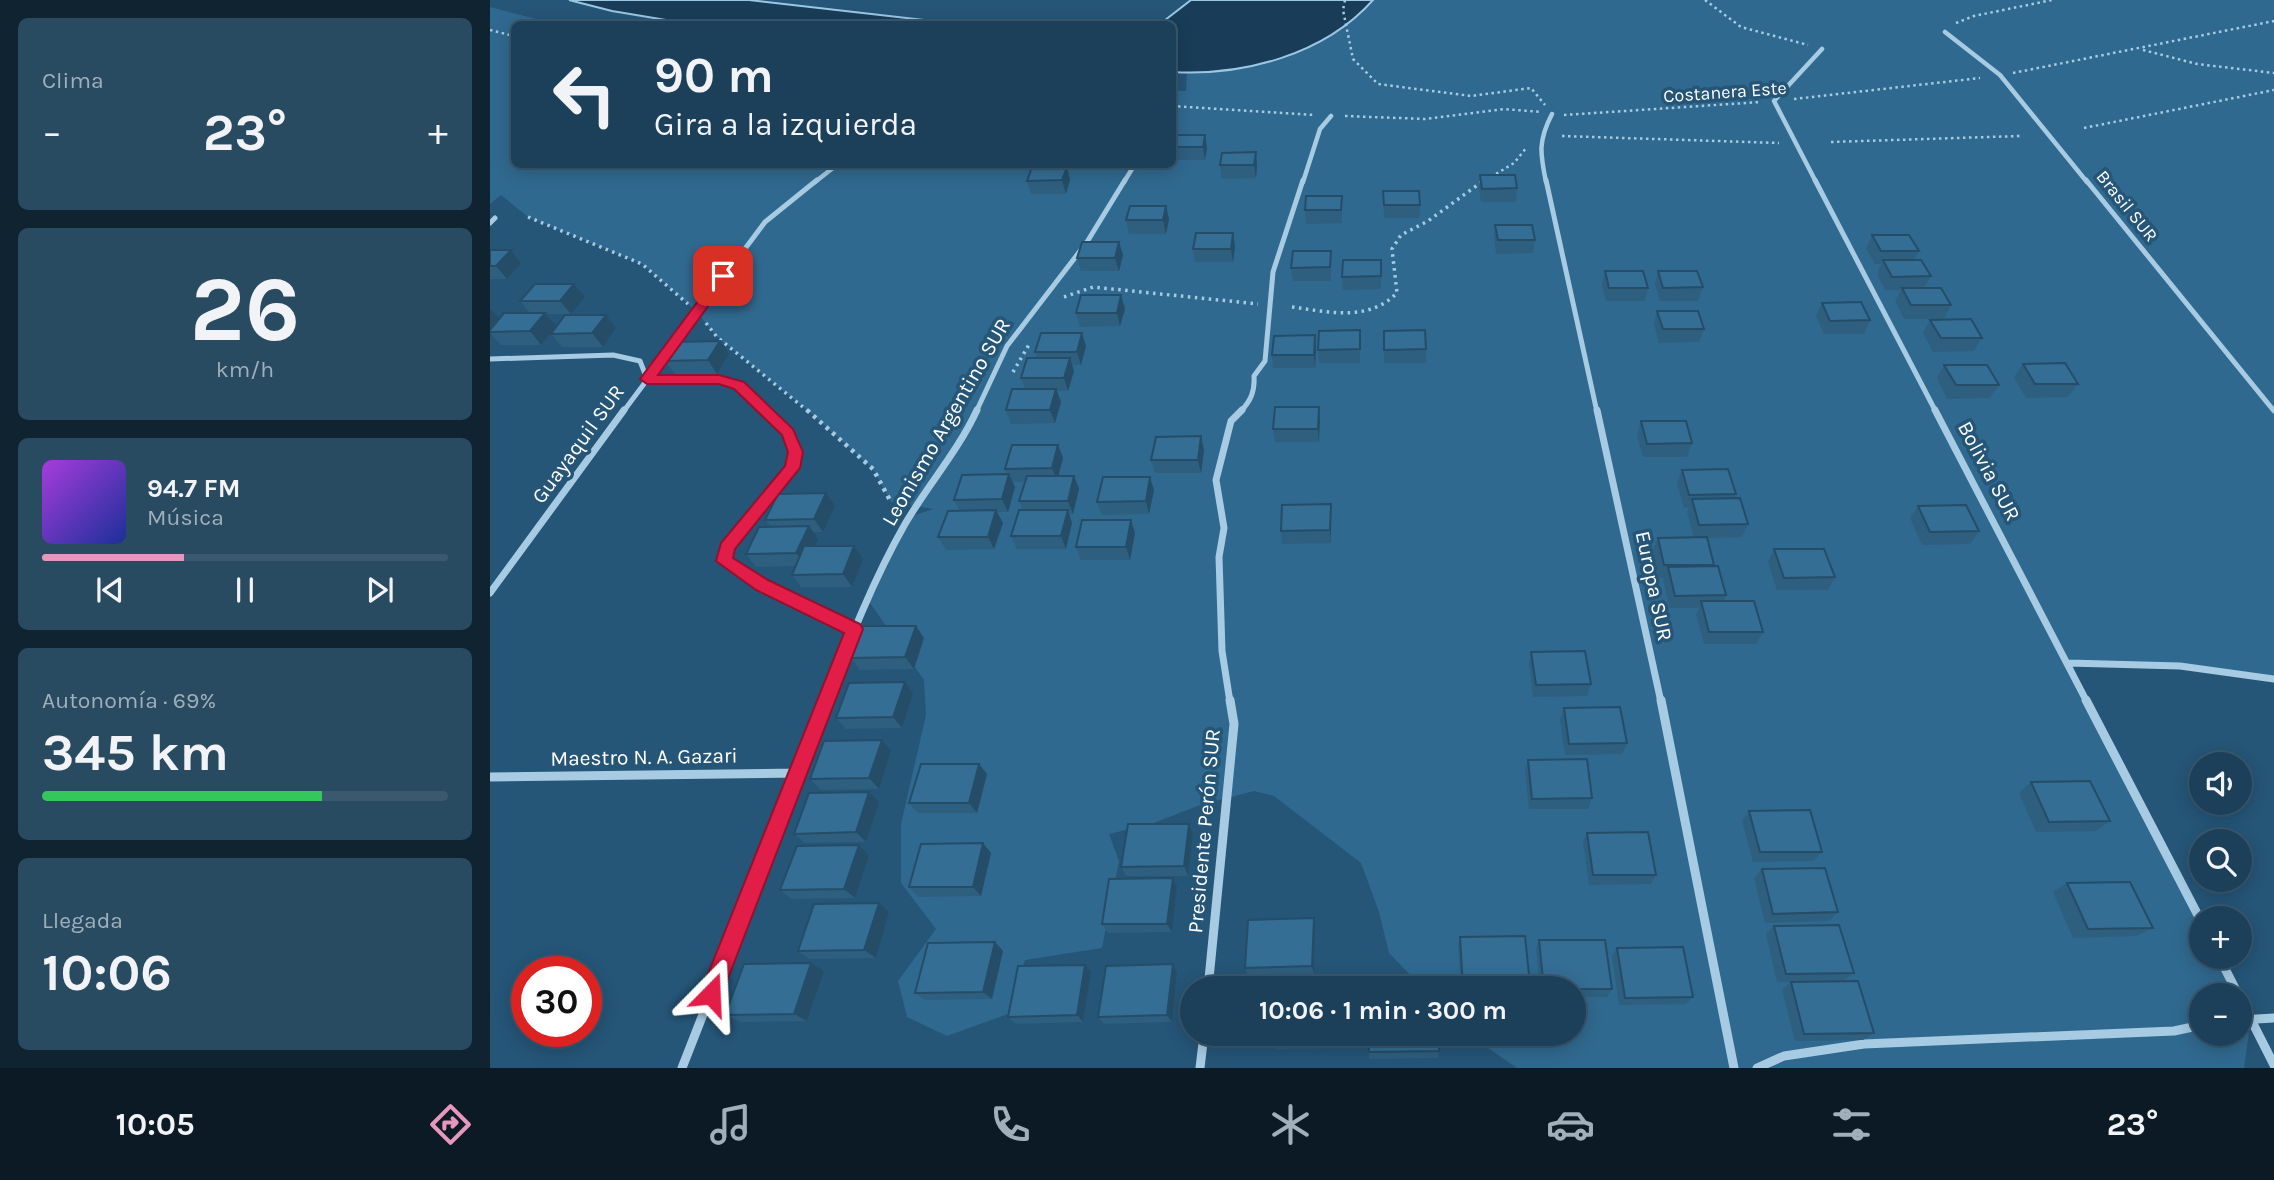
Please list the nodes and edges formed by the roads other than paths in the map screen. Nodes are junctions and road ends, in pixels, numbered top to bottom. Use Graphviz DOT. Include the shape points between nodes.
graph roads {
  1 [pos="1945,32"];
  2 [pos="1822,49"];
  3 [pos="1552,114"];
  4 [pos="1331,116"];
  5 [pos="833,168"];
  6 [pos="1133,168"];
  7 [pos="490,359"];
  8 [pos="647,379"];
  9 [pos="2274,411"];
  10 [pos="490,592"];
  11 [pos="854,629"];
  12 [pos="2068,663"];
  13 [pos="2274,679"];
  14 [pos="798,773"];
  15 [pos="490,777"];
  16 [pos="2193,906"];
  17 [pos="1209,976"];
  18 [pos="2274,1018"];
  19 [pos="2252,1020"];
  20 [pos="2189,1028"];
  21 [pos="2252,1031"];
  22 [pos="1203,1046"];
  23 [pos="2274,1065"];
  24 [pos="682,1068"];
  25 [pos="1200,1068"];
  26 [pos="1734,1068"];
  27 [pos="1757,1068"];
  1 -- 9 [label="street, Brasil SUR" via="2000,75"];
  2 -- 12 [label="street, Bolivia SUR" via="1774,101"];
  3 -- 26 [label="street, Europa SUR" via="1541,136 1541,158 1658,685"];
  4 -- 17 [label="street, Presidente Perón SUR" via="1320,129 1273,272 1265,361 1254,376 1249,403 1231,421 1216,480 1224,528 1219,557 1222,651 1234,724"];
  5 -- 8 [label="street, Guayaquil SUR" via="765,222"];
  6 -- 11 [label="street, Leonismo Argentino SUR" via="1087,242 1007,346 973,419 906,523"];
  7 -- 8 [label="street" via="613,355 640,361"];
  8 -- 10 [label="street, Guayaquil SUR"];
  8 -- 11 [label="lane" via="719,380 739,386 788,432 796,452 793,468 727,547 724,561 762,585"];
  11 -- 14 [label="street, Leonismo Argentino SUR"];
  12 -- 13 [label="street" via="2180,666"];
  12 -- 16 [label="street, Bolivia SUR"];
  14 -- 15 [label="street, Maestro N. A. Gazari"];
  14 -- 24 [label="street, Leonismo Argentino SUR"];
  18 -- 19 [label="street"];
  20 -- 27 [label="street" via="1864,1044 1784,1056"];
  21 -- 23 [label="street"];
  22 -- 25 [label="street"];
}
